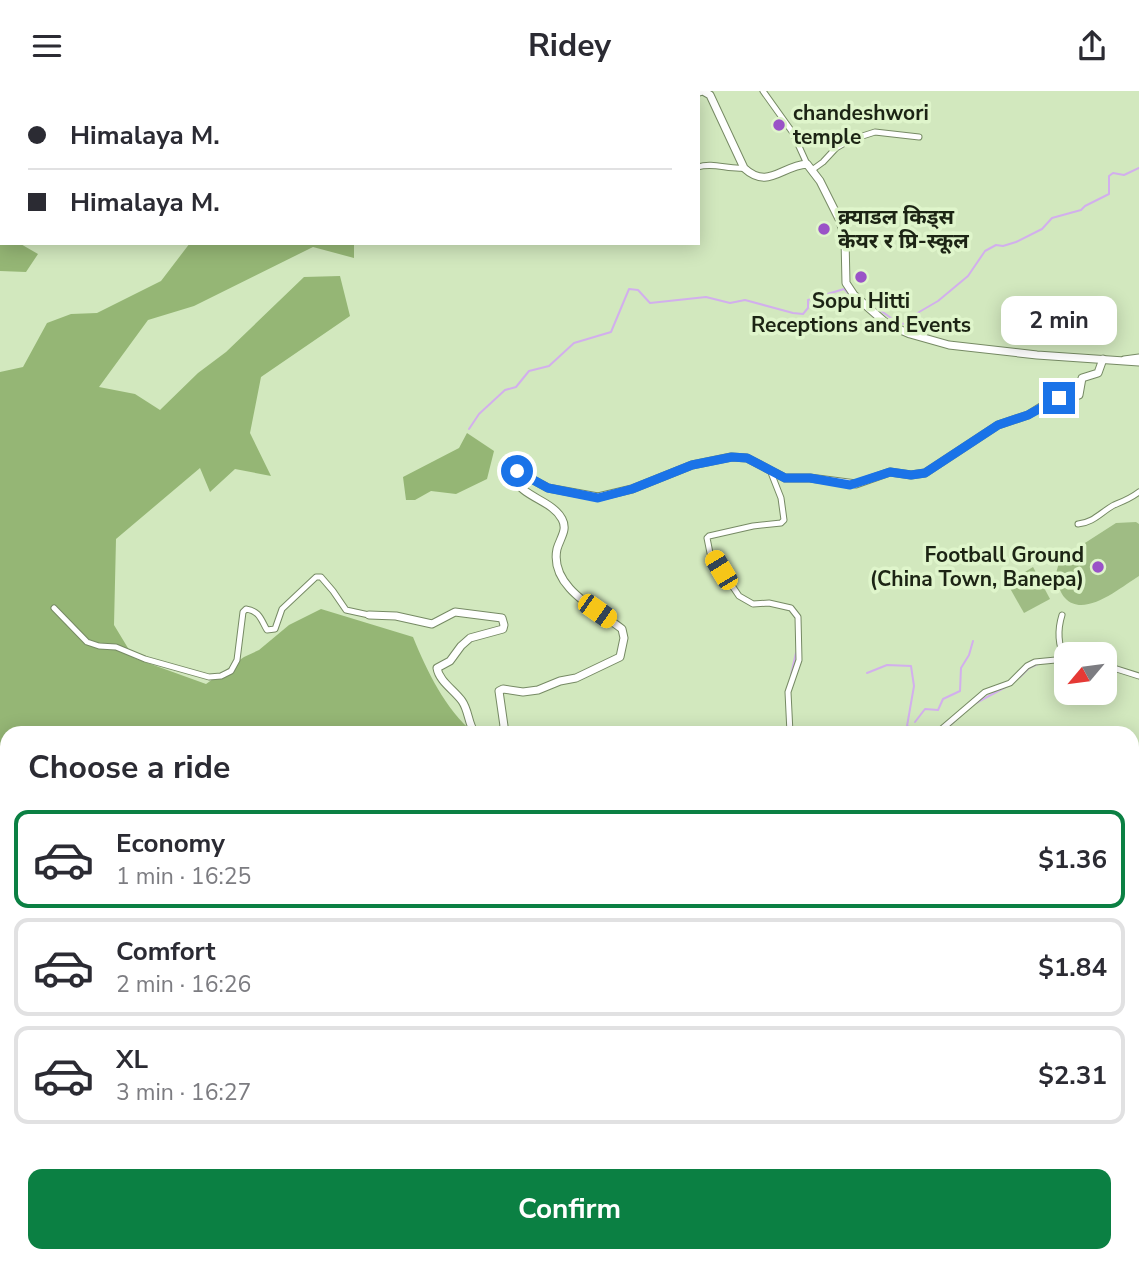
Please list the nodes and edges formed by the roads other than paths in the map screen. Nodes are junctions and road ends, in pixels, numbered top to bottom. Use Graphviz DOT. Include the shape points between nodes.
graph roads {
  1 [pos="763,91"];
  2 [pos="709,92"];
  3 [pos="919,137"];
  4 [pos="700,166"];
  5 [pos="810,167"];
  6 [pos="744,168"];
  7 [pos="1139,357"];
  8 [pos="1102,359"];
  9 [pos="1114,360"];
  10 [pos="1139,362"];
  11 [pos="770,470"];
  12 [pos="1139,492"];
  13 [pos="1078,524"];
  14 [pos="54,608"];
  15 [pos="369,615"];
  16 [pos="1062,615"];
  17 [pos="1059,642"];
  18 [pos="1054,660"];
  19 [pos="1117,669"];
  20 [pos="1139,675"];
  21 [pos="471,726"];
  22 [pos="503,726"];
  23 [pos="790,726"];
  24 [pos="945,726"];
  1 -- 5 [label="street"];
  2 -- 6 [label="street"];
  3 -- 5 [label="street" via="869,134 850,140 824,162"];
  4 -- 6 [label="street"];
  5 -- 6 [label="street" via="798,165 765,179"];
  5 -- 8 [label="street" via="840,221 846,283 887,324 950,345"];
  7 -- 9 [label="street"];
  8 -- 9 [label="street"];
  8 -- 11 [label="street" via="1096,375 1082,378 1079,395 1052,400 1028,415 998,425 919,475 890,472 850,485 785,478"];
  9 -- 10 [label="street"];
  11 -- 22 [label="street" via="740,457 701,462 598,498 540,486 521,472 514,473 522,489 560,516 564,527 556,552 566,583 622,629 624,638 620,657 576,678 530,692 499,691"];
  11 -- 23 [label="street" via="782,498 784,520 707,538 710,553 739,596 752,604 790,608 798,617 799,660 788,692"];
  12 -- 13 [label="street"];
  14 -- 15 [label="street" via="87,642 209,677 230,671 237,660 246,609 253,610 272,631 282,609 316,577 329,585 346,610"];
  15 -- 21 [label="street" via="432,624 455,612 502,618 502,629 470,638 450,661 437,668 462,701"];
  16 -- 17 [label="street"];
  18 -- 24 [label="street" via="1027,666 1010,683 985,692"];
  19 -- 20 [label="street"];
}
